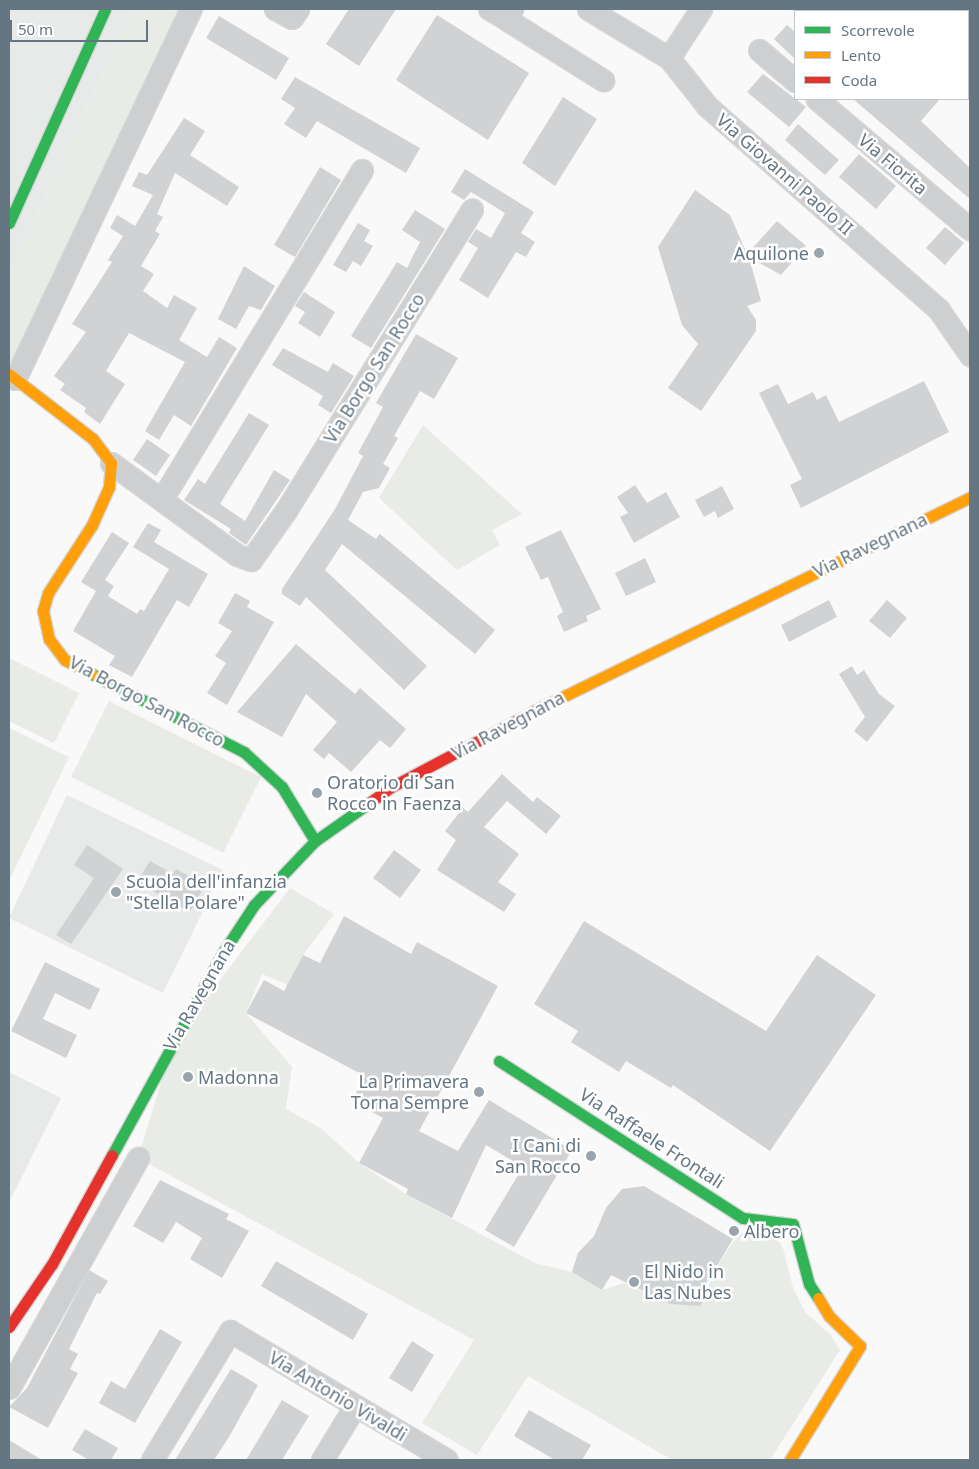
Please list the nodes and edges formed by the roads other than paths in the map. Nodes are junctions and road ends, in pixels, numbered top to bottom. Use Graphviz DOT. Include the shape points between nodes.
graph roads {
  1 [pos="105,9"];
  2 [pos="191,9"];
  3 [pos="588,9"];
  4 [pos="701,9"];
  5 [pos="502,12"];
  6 [pos="759,50"];
  7 [pos="669,58"];
  8 [pos="603,80"];
  9 [pos="794,80"];
  10 [pos="817,100"];
  11 [pos="362,170"];
  12 [pos="472,209"];
  13 [pos="9,223"];
  14 [pos="970,229"];
  15 [pos="970,355"];
  16 [pos="12,376"];
  17 [pos="111,462"];
  18 [pos="970,496"];
  19 [pos="162,499"];
  20 [pos="315,840"];
  21 [pos="499,1061"];
  22 [pos="138,1158"];
  23 [pos="52,1264"];
  24 [pos="72,1275"];
  25 [pos="30,1297"];
  26 [pos="9,1327"];
  27 [pos="9,1336"];
  28 [pos="9,1388"];
  29 [pos="355,1406"];
  30 [pos="152,1460"];
  31 [pos="322,1460"];
  32 [pos="447,1460"];
  33 [pos="790,1460"];
  1 -- 13 [label="main road"];
  2 -- 16 [label="street, Via Borgo San Rocco"];
  3 -- 7 [label="street, Via Giovanni Paolo II"];
  4 -- 7 [label="street"];
  5 -- 8 [label="street"];
  6 -- 9 [label="street"];
  7 -- 15 [label="street, Via Giovanni Paolo II" via="707,106 939,310"];
  10 -- 14 [label="street, Via Fiorita"];
  11 -- 19 [label="street"];
  12 -- 19 [label="street, Via Borgo San Rocco" via="251,560 237,555"];
  16 -- 17 [label="main road, Via Borgo San Rocco" via="93,439"];
  17 -- 19 [label="street, Via Borgo San Rocco"];
  17 -- 20 [label="main road, Via Borgo San Rocco" via="109,487 92,525 48,593 43,611 48,640 66,660 244,752 282,787"];
  18 -- 20 [label="main road, Via Ravegnana" via="554,701 391,787"];
  20 -- 23 [label="main road, Via Ravegnana" via="254,904 224,951"];
  21 -- 33 [label="main road, Via Raffaele Frontali" via="743,1218 793,1224 809,1284 829,1316 860,1346"];
  22 -- 24 [label="street"];
  23 -- 24 [label="street"];
  23 -- 25 [label="main road, Via Ravegnana"];
  24 -- 28 [label="street"];
  25 -- 26 [label="main road, Via Ravegnana"];
  25 -- 27 [label="main road, Via Ravegnana"];
  29 -- 30 [label="street, Via Antonio Vivaldi" via="230,1331"];
  29 -- 31 [label="street"];
  29 -- 32 [label="street, Via Antonio Vivaldi"];
}
